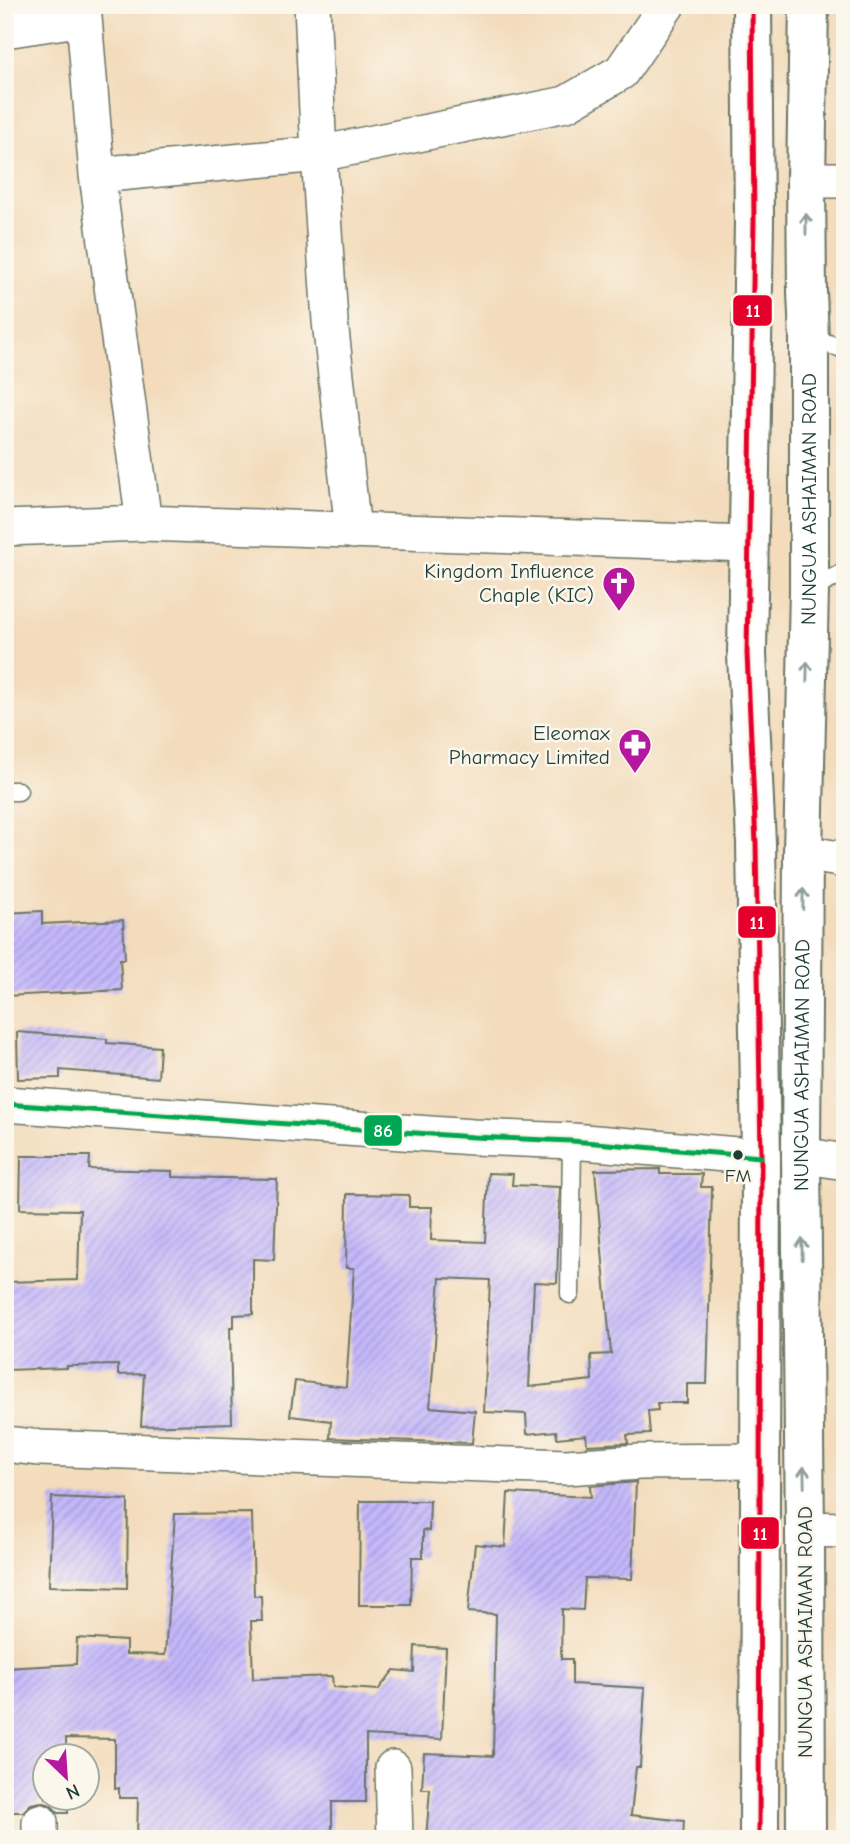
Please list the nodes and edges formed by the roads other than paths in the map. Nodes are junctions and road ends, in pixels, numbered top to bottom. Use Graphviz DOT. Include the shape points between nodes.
graph roads {
  1 [pos="312,5"];
  2 [pos="667,5"];
  3 [pos="752,5"];
  4 [pos="809,5"];
  5 [pos="84,12"];
  6 [pos="5,30"];
  7 [pos="319,154"];
  8 [pos="97,175"];
  9 [pos="806,180"];
  10 [pos="845,180"];
  11 [pos="827,343"];
  12 [pos="144,523"];
  13 [pos="5,528"];
  14 [pos="353,531"];
  15 [pos="748,544"];
  16 [pos="845,572"];
  17 [pos="809,590"];
  18 [pos="803,853"];
  19 [pos="845,860"];
  20 [pos="5,1104"];
  21 [pos="572,1141"];
  22 [pos="801,1155"];
  23 [pos="761,1157"];
  24 [pos="845,1162"];
  25 [pos="570,1294"];
  26 [pos="5,1444"];
  27 [pos="760,1461"];
  28 [pos="805,1529"];
  29 [pos="845,1530"];
  30 [pos="393,1768"];
  31 [pos="396,1839"];
  32 [pos="759,1839"];
  33 [pos="806,1839"];
  1 -- 7 [label="street"];
  2 -- 7 [label="street" via="621,72 566,104"];
  3 -- 15 [label="main road, NUNGUA ASHAIMAN ROAD" via="754,221"];
  4 -- 9 [label="main road, NUNGUA ASHAIMAN ROAD"];
  5 -- 6 [label="street"];
  5 -- 8 [label="street"];
  7 -- 8 [label="street"];
  7 -- 14 [label="street" via="330,321"];
  8 -- 12 [label="street"];
  9 -- 10 [label="street"];
  11 -- 9 [label="main road, NUNGUA ASHAIMAN ROAD, one-way" via="807,292"];
  11 -- 17 [label="main road, NUNGUA ASHAIMAN ROAD"];
  12 -- 13 [label="street"];
  12 -- 14 [label="street"];
  14 -- 15 [label="street"];
  15 -- 23 [label="main road, NUNGUA ASHAIMAN ROAD"];
  16 -- 17 [label="lane"];
  18 -- 17 [label="main road, NUNGUA ASHAIMAN ROAD, one-way"];
  18 -- 19 [label="street"];
  22 -- 18 [label="main road, NUNGUA ASHAIMAN ROAD, one-way"];
  20 -- 21 [label="street"];
  21 -- 23 [label="street"];
  21 -- 25 [label="lane"];
  22 -- 24 [label="street"];
  28 -- 22 [label="main road, NUNGUA ASHAIMAN ROAD, one-way"];
  23 -- 27 [label="main road, NUNGUA ASHAIMAN ROAD"];
  26 -- 27 [label="street" via="566,1467"];
  27 -- 32 [label="main road, NUNGUA ASHAIMAN ROAD"];
  28 -- 29 [label="street"];
  28 -- 33 [label="main road, NUNGUA ASHAIMAN ROAD"];
  30 -- 31 [label="street"];
}
